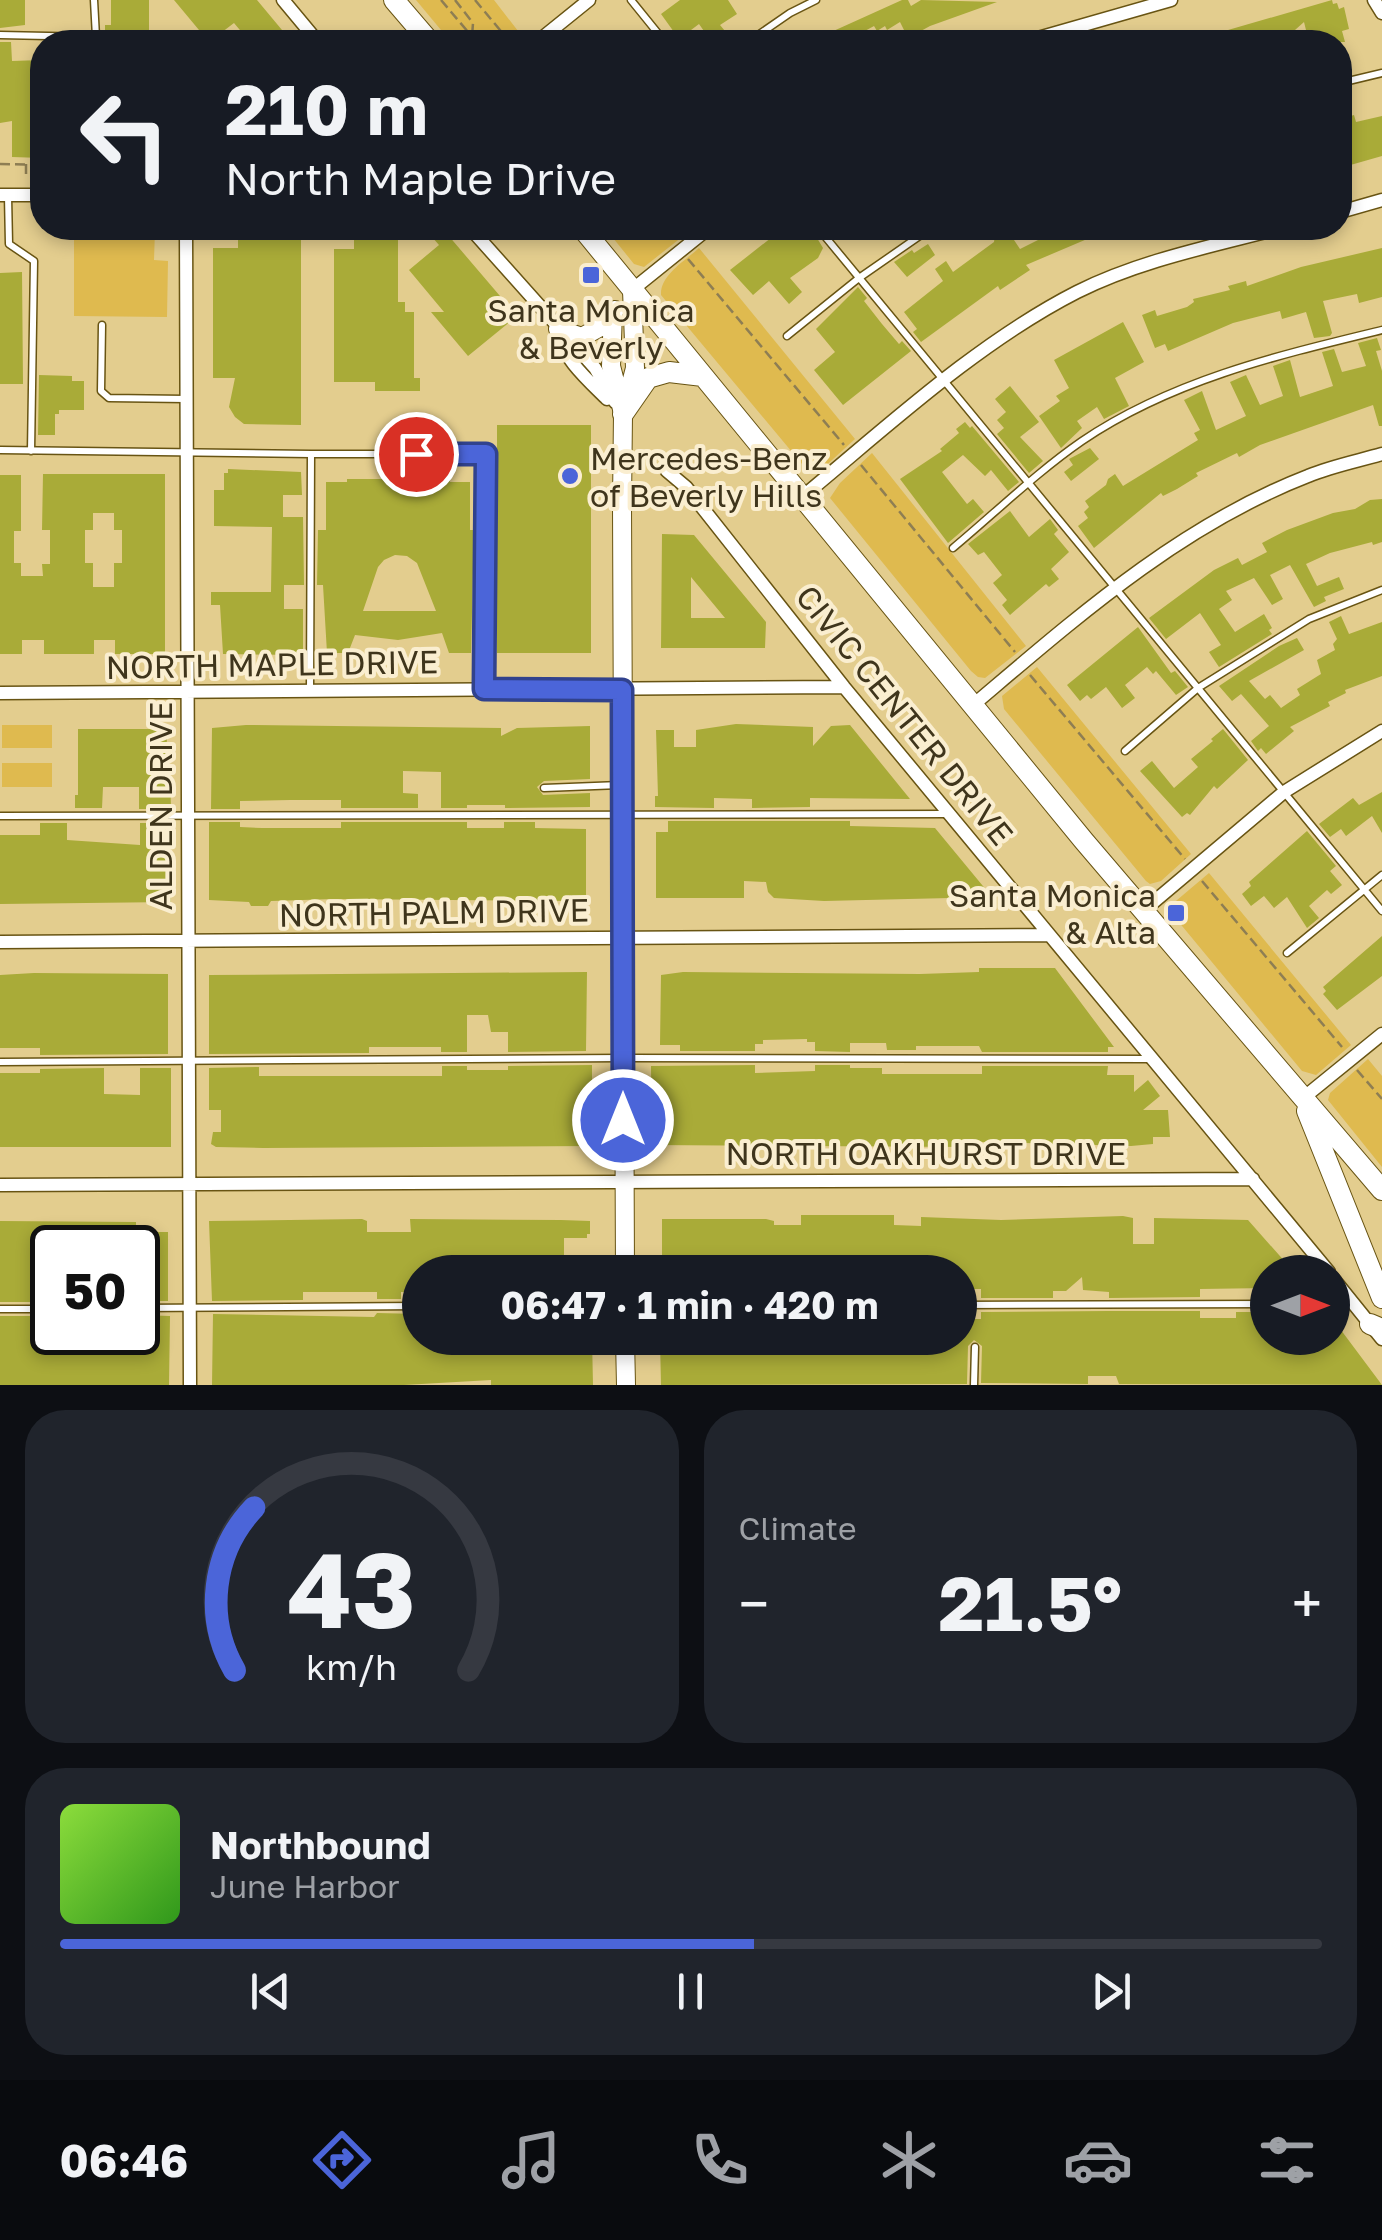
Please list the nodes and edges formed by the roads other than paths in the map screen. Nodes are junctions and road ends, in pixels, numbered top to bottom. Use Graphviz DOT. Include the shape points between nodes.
graph roads {
  1 [pos="94,0"];
  2 [pos="283,0"];
  3 [pos="394,0"];
  4 [pos="589,0"];
  5 [pos="630,0"];
  6 [pos="816,0"];
  7 [pos="1171,0"];
  8 [pos="1374,0"];
  9 [pos="1382,13"];
  10 [pos="96,30"];
  11 [pos="308,30"];
  12 [pos="420,30"];
  13 [pos="553,30"];
  14 [pos="655,30"];
  15 [pos="765,30"];
  16 [pos="1066,30"];
  17 [pos="0,35"];
  18 [pos="30,37"];
  19 [pos="1382,72"];
  20 [pos="1352,81"];
  21 [pos="4,195"];
  22 [pos="30,195"];
  23 [pos="1382,200"];
  24 [pos="1352,209"];
  25 [pos="186,240"];
  26 [pos="480,240"];
  27 [pos="592,240"];
  28 [pos="694,240"];
  29 [pos="828,240"];
  30 [pos="914,240"];
  31 [pos="1236,240"];
  32 [pos="859,278"];
  33 [pos="632,290"];
  34 [pos="613,312"];
  35 [pos="102,325"];
  36 [pos="558,329"];
  37 [pos="1382,330"];
  38 [pos="787,336"];
  39 [pos="704,376"];
  40 [pos="944,380"];
  41 [pos="187,400"];
  42 [pos="623,414"];
  43 [pos="0,450"];
  44 [pos="31,451"];
  45 [pos="188,454"];
  46 [pos="311,454"];
  47 [pos="1382,454"];
  48 [pos="667,472"];
  49 [pos="1030,484"];
  50 [pos="801,498"];
  51 [pos="953,548"];
  52 [pos="1114,586"];
  53 [pos="1382,590"];
  54 [pos="844,687"];
  55 [pos="1198,688"];
  56 [pos="484,689"];
  57 [pos="622,690"];
  58 [pos="0,693"];
  59 [pos="310,693"];
  60 [pos="188,694"];
  61 [pos="972,706"];
  62 [pos="1382,731"];
  63 [pos="1125,750"];
  64 [pos="622,786"];
  65 [pos="544,788"];
  66 [pos="1284,792"];
  67 [pos="948,814"];
  68 [pos="621,815"];
  69 [pos="0,816"];
  70 [pos="188,816"];
  71 [pos="1382,876"];
  72 [pos="1363,888"];
  73 [pos="1382,910"];
  74 [pos="1144,911"];
  75 [pos="1048,934"];
  76 [pos="623,938"];
  77 [pos="0,942"];
  78 [pos="187,942"];
  79 [pos="1287,953"];
  80 [pos="1382,1034"];
  81 [pos="623,1058"];
  82 [pos="1154,1059"];
  83 [pos="0,1062"];
  84 [pos="190,1062"];
  85 [pos="1302,1100"];
  86 [pos="1253,1179"];
  87 [pos="623,1182"];
  88 [pos="0,1185"];
  89 [pos="190,1185"];
  90 [pos="1382,1190"];
  91 [pos="625,1255"];
  92 [pos="1315,1255"];
  93 [pos="1382,1298"];
  94 [pos="1350,1299"];
  95 [pos="977,1304"];
  96 [pos="1250,1304"];
  97 [pos="1350,1304"];
  98 [pos="1354,1304"];
  99 [pos="402,1306"];
  100 [pos="160,1308"];
  101 [pos="190,1308"];
  102 [pos="0,1309"];
  103 [pos="30,1309"];
  104 [pos="1378,1331"];
  105 [pos="625,1355"];
  106 [pos="975,1355"];
  107 [pos="190,1385"];
  108 [pos="626,1385"];
  109 [pos="974,1385"];
  1 -- 10 [label="lane"];
  2 -- 11 [label="street"];
  3 -- 12 [label="main road"];
  4 -- 13 [label="street"];
  5 -- 14 [label="lane"];
  6 -- 15 [label="lane"];
  7 -- 16 [label="street"];
  8 -- 9 [label="street"];
  17 -- 18 [label="lane"];
  19 -- 20 [label="lane"];
  21 -- 22 [label="street"];
  21 -- 44 [label="lane" via="9,244 34,261"];
  23 -- 24 [label="street"];
  25 -- 41 [label="street, ALDEN DRIVE"];
  26 -- 36 [label="street"];
  27 -- 33 [label="main road"];
  28 -- 33 [label="street"];
  29 -- 32 [label="lane"];
  30 -- 32 [label="lane"];
  31 -- 40 [label="street" via="1142,265 1078,292"];
  32 -- 38 [label="lane"];
  32 -- 40 [label="lane"];
  33 -- 34 [label="main road"];
  33 -- 39 [label="main road"];
  33 -- 42 [label="main road" via="635,368"];
  34 -- 36 [label="main road" via="582,337"];
  34 -- 42 [label="main road" via="611,366"];
  35 -- 41 [label="lane" via="101,391 109,398"];
  36 -- 42 [label="street" via="570,358"];
  37 -- 49 [label="lane" via="1256,360 1166,396 1083,440"];
  39 -- 42 [label="main road" via="669,372 648,378"];
  39 -- 50 [label="main road"];
  40 -- 49 [label="lane"];
  40 -- 50 [label="street"];
  41 -- 45 [label="street, ALDEN DRIVE"];
  42 -- 57 [label="main road"];
  43 -- 44 [label="lane"];
  44 -- 45 [label="lane"];
  45 -- 46 [label="lane"];
  45 -- 60 [label="street, ALDEN DRIVE"];
  46 -- 56 [label="lane" via="486,454"];
  46 -- 59 [label="lane"];
  47 -- 52 [label="street" via="1309,475 1220,516"];
  48 -- 54 [label="street, CIVIC CENTER DRIVE" via="686,487"];
  49 -- 51 [label="lane"];
  49 -- 52 [label="lane"];
  50 -- 61 [label="main road"];
  52 -- 55 [label="lane"];
  52 -- 61 [label="street"];
  53 -- 55 [label="lane" via="1308,620"];
  54 -- 57 [label="street, NORTH MAPLE DRIVE"];
  54 -- 67 [label="street, CIVIC CENTER DRIVE"];
  55 -- 63 [label="lane"];
  55 -- 66 [label="lane"];
  56 -- 57 [label="street, NORTH MAPLE DRIVE"];
  56 -- 59 [label="street, NORTH MAPLE DRIVE"];
  57 -- 64 [label="main road"];
  58 -- 60 [label="street, NORTH MAPLE DRIVE"];
  59 -- 60 [label="street, NORTH MAPLE DRIVE"];
  60 -- 70 [label="street, ALDEN DRIVE"];
  61 -- 74 [label="main road"];
  62 -- 66 [label="street"];
  64 -- 65 [label="lane"];
  64 -- 68 [label="main road"];
  66 -- 72 [label="lane"];
  66 -- 74 [label="street"];
  67 -- 68 [label="lane"];
  67 -- 75 [label="street, CIVIC CENTER DRIVE"];
  68 -- 70 [label="lane"];
  68 -- 76 [label="main road"];
  69 -- 70 [label="lane"];
  70 -- 78 [label="street, ALDEN DRIVE"];
  71 -- 72 [label="lane"];
  72 -- 73 [label="lane"];
  72 -- 79 [label="lane"];
  74 -- 85 [label="main road"];
  75 -- 76 [label="street, NORTH PALM DRIVE"];
  75 -- 82 [label="street, CIVIC CENTER DRIVE"];
  76 -- 78 [label="street, NORTH PALM DRIVE"];
  76 -- 81 [label="main road"];
  77 -- 78 [label="street, NORTH PALM DRIVE"];
  78 -- 84 [label="street, ALDEN DRIVE"];
  80 -- 85 [label="street"];
  81 -- 82 [label="lane"];
  81 -- 84 [label="lane"];
  81 -- 87 [label="main road"];
  82 -- 86 [label="street, CIVIC CENTER DRIVE"];
  83 -- 84 [label="lane"];
  84 -- 89 [label="street, ALDEN DRIVE"];
  85 -- 90 [label="main road"];
  85 -- 93 [label="main road"];
  86 -- 87 [label="street, NORTH OAKHURST DRIVE"];
  86 -- 92 [label="street, CIVIC CENTER DRIVE"];
  87 -- 89 [label="street, NORTH OAKHURST DRIVE"];
  87 -- 91 [label="main road"];
  88 -- 89 [label="street, NORTH OAKHURST DRIVE"];
  89 -- 101 [label="street, ALDEN DRIVE"];
  94 -- 98 [label="street, CIVIC CENTER DRIVE"];
  95 -- 96 [label="lane"];
  97 -- 98 [label="lane"];
  98 -- 104 [label="street, CIVIC CENTER DRIVE"];
  99 -- 101 [label="lane"];
  100 -- 101 [label="lane"];
  101 -- 107 [label="street, ALDEN DRIVE"];
  102 -- 103 [label="lane"];
  105 -- 108 [label="main road"];
  106 -- 109 [label="lane"];
}
